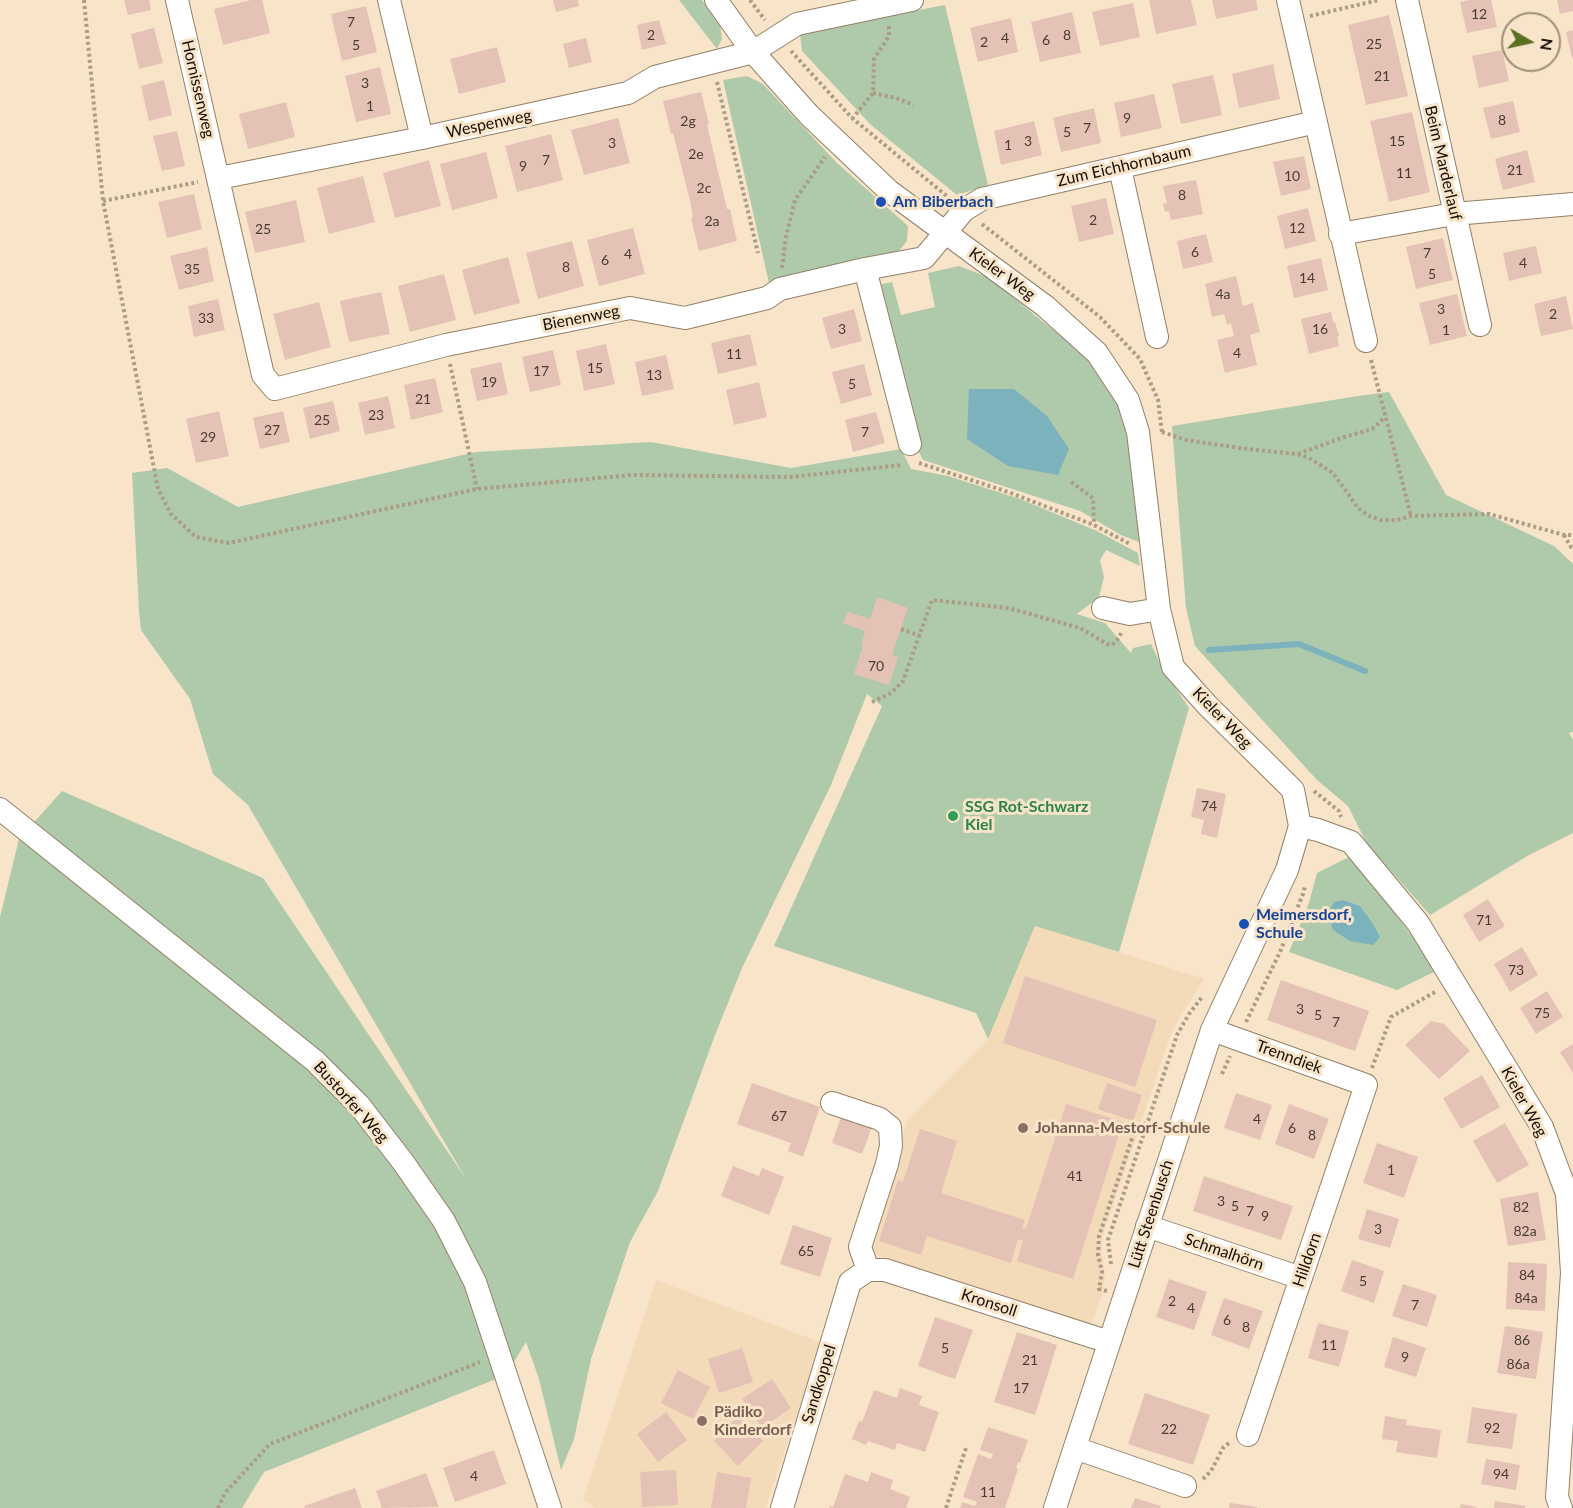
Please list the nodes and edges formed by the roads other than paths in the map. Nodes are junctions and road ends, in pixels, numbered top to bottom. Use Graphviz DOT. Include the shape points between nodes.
graph roads {
  1 [pos="177,0"];
  2 [pos="389,0"];
  3 [pos="716,0"];
  4 [pos="912,0"];
  5 [pos="1407,0"];
  6 [pos="889,2"];
  7 [pos="1290,10"];
  8 [pos="753,52"];
  9 [pos="1316,122"];
  10 [pos="422,138"];
  11 [pos="1120,168"];
  12 [pos="219,178"];
  13 [pos="1573,204"];
  14 [pos="1454,214"];
  15 [pos="945,233"];
  16 [pos="1340,234"];
  17 [pos="866,269"];
  18 [pos="1480,325"];
  19 [pos="1157,337"];
  20 [pos="1366,341"];
  21 [pos="275,389"];
  22 [pos="911,457"];
  23 [pos="1103,608"];
  24 [pos="1159,609"];
  25 [pos="0,809"];
  26 [pos="1300,826"];
  27 [pos="1212,1029"];
  28 [pos="1366,1085"];
  29 [pos="832,1103"];
  30 [pos="1147,1226"];
  31 [pos="868,1270"];
  32 [pos="1302,1278"];
  33 [pos="1109,1342"];
  34 [pos="1248,1435"];
  35 [pos="1075,1448"];
  36 [pos="1185,1486"];
  37 [pos="544,1506"];
  38 [pos="782,1508"];
  39 [pos="1055,1508"];
  40 [pos="1561,1508"];
  1 -- 12 [label="street, Hornissenweg"];
  2 -- 10 [label="street"];
  3 -- 8 [label="street, Kieler Weg"];
  4 -- 6 [label="street"];
  5 -- 14 [label="street, Beim Marderlauf"];
  6 -- 8 [label="street" via="797,24"];
  7 -- 9 [label="street"];
  8 -- 10 [label="street, Wespenweg" via="655,77 628,93"];
  8 -- 15 [label="street, Kieler Weg" via="809,115 889,191"];
  9 -- 11 [label="street, Zum Eichhornbaum"];
  9 -- 16 [label="street"];
  10 -- 12 [label="street, Wespenweg"];
  11 -- 15 [label="street, Zum Eichhornbaum" via="982,199 964,210"];
  11 -- 19 [label="street"];
  12 -- 21 [label="street, Hornissenweg" via="263,375"];
  13 -- 14 [label="street"];
  14 -- 16 [label="street"];
  14 -- 18 [label="street, Beim Marderlauf"];
  15 -- 17 [label="street, Bienenweg" via="924,258"];
  15 -- 24 [label="street, Kieler Weg" via="1045,306 1097,353 1128,400 1138,432"];
  16 -- 20 [label="street"];
  17 -- 21 [label="street, Bienenweg" via="780,289 767,298 685,318 630,308 446,345"];
  17 -- 22 [label="street"];
  23 -- 24 [label="street" via="1130,614"];
  24 -- 26 [label="street, Kieler Weg" via="1173,667 1207,705 1302,794"];
  25 -- 37 [label="street, Bustorfer Weg" via="315,1061 359,1106 403,1162 444,1221 475,1282"];
  26 -- 27 [label="street, Lütt Steenbusch" via="1287,870"];
  26 -- 40 [label="street, Kieler Weg" via="1351,843 1418,923 1542,1127 1567,1194 1572,1273 1557,1497"];
  27 -- 28 [label="street, Trenndiek"];
  27 -- 30 [label="street, Lütt Steenbusch"];
  28 -- 32 [label="street, Hilldorn"];
  29 -- 31 [label="street" via="880,1119 890,1127 888,1164 860,1247"];
  30 -- 32 [label="street, Schmalhörn"];
  30 -- 33 [label="street, Lütt Steenbusch"];
  31 -- 33 [label="street, Kronsoll" via="885,1270"];
  31 -- 38 [label="street, Sandkoppel" via="850,1282"];
  32 -- 34 [label="street, Hilldorn"];
  33 -- 35 [label="street, Lütt Steenbusch"];
  35 -- 36 [label="street"];
  35 -- 39 [label="street, Lütt Steenbusch"];
}
